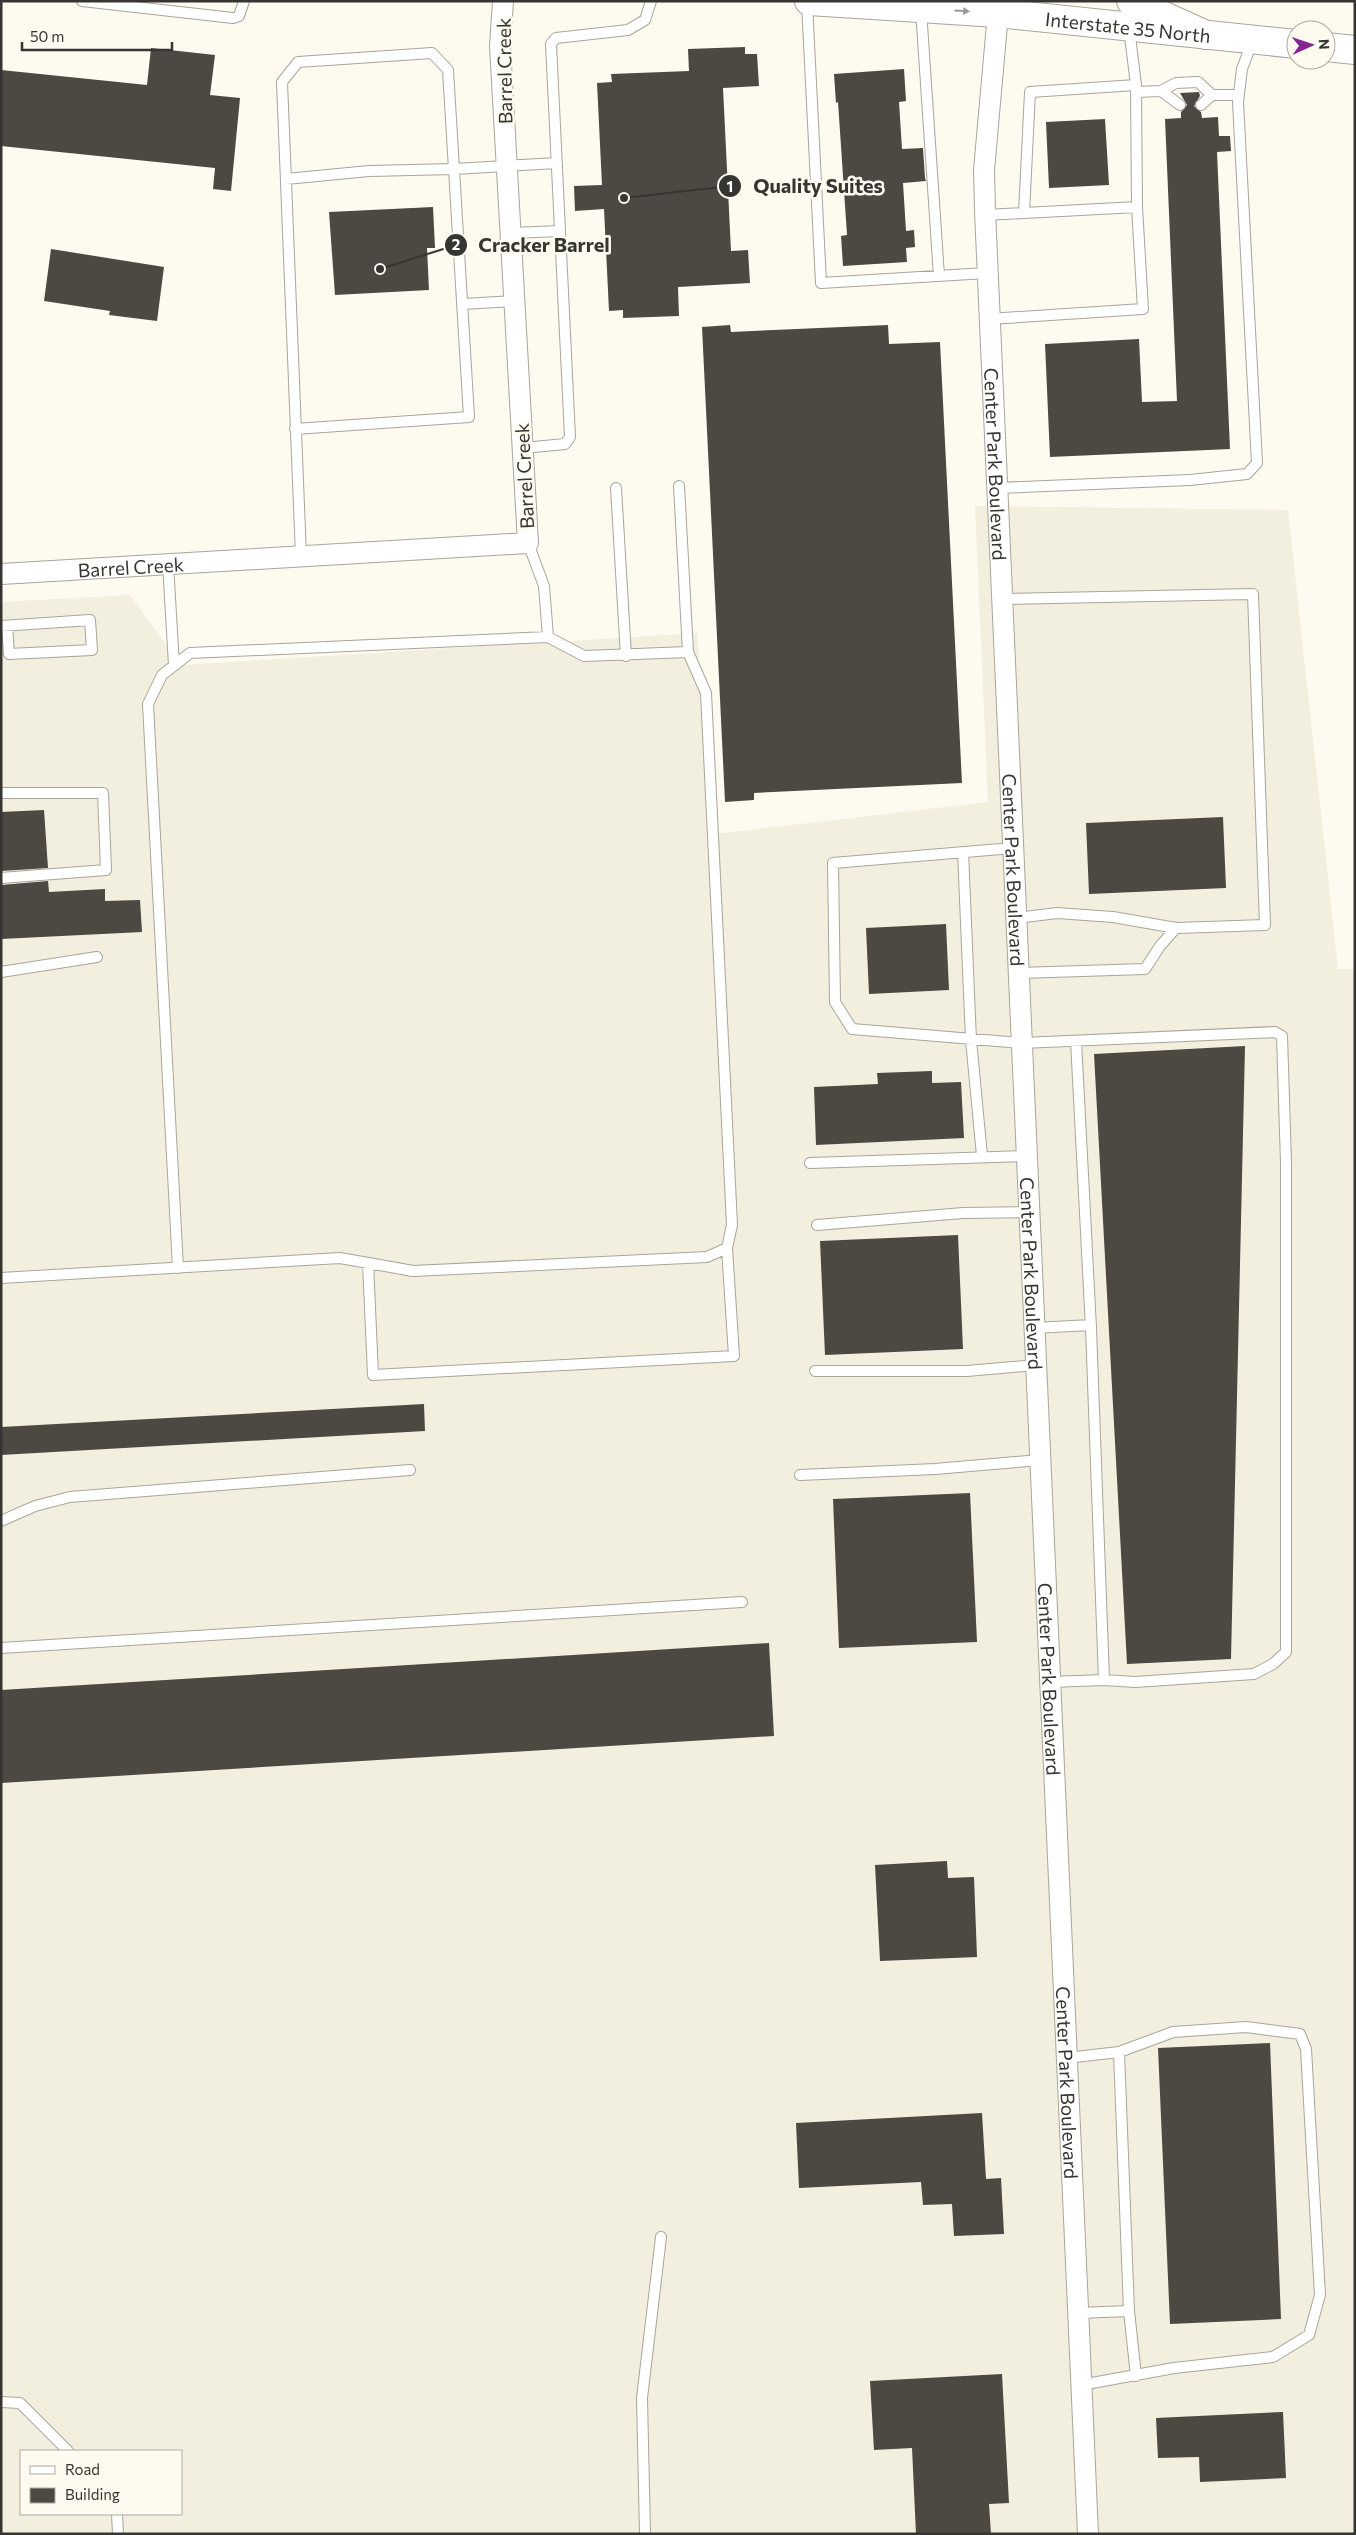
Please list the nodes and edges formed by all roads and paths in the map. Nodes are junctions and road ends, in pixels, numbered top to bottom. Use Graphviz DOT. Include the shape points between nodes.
graph roads {
  1 [pos="82,1"];
  2 [pos="244,1"];
  3 [pos="503,1"];
  4 [pos="651,1"];
  5 [pos="808,1"];
  6 [pos="130,4"];
  7 [pos="921,9"];
  8 [pos="998,13"];
  9 [pos="1130,14"];
  10 [pos="1252,40"];
  11 [pos="1286,43"];
  12 [pos="1336,49"];
  13 [pos="1355,50"];
  14 [pos="1136,89"];
  15 [pos="1161,91"];
  16 [pos="1212,95"];
  17 [pos="1238,95"];
  18 [pos="1180,105"];
  19 [pos="1201,105"];
  20 [pos="557,163"];
  21 [pos="507,166"];
  22 [pos="454,169"];
  23 [pos="286,179"];
  24 [pos="1137,207"];
  25 [pos="1024,213"];
  26 [pos="985,215"];
  27 [pos="560,231"];
  28 [pos="511,233"];
  29 [pos="987,273"];
  30 [pos="939,276"];
  31 [pos="514,301"];
  32 [pos="462,304"];
  33 [pos="989,319"];
  34 [pos="295,429"];
  35 [pos="522,448"];
  36 [pos="679,486"];
  37 [pos="616,488"];
  38 [pos="997,488"];
  39 [pos="528,543"];
  40 [pos="301,556"];
  41 [pos="168,564"];
  42 [pos="1,574"];
  43 [pos="1002,599"];
  44 [pos="4,626"];
  45 [pos="548,637"];
  46 [pos="688,652"];
  47 [pos="626,656"];
  48 [pos="174,666"];
  49 [pos="1,793"];
  50 [pos="1013,848"];
  51 [pos="964,852"];
  52 [pos="1,878"];
  53 [pos="1016,918"];
  54 [pos="1176,928"];
  55 [pos="97,957"];
  56 [pos="1,972"];
  57 [pos="1019,973"];
  58 [pos="971,1040"];
  59 [pos="1076,1041"];
  60 [pos="1022,1043"];
  61 [pos="982,1156"];
  62 [pos="1026,1156"];
  63 [pos="810,1163"];
  64 [pos="1029,1212"];
  65 [pos="817,1225"];
  66 [pos="727,1248"];
  67 [pos="368,1263"];
  68 [pos="178,1268"];
  69 [pos="1,1278"];
  70 [pos="1091,1326"];
  71 [pos="1034,1328"];
  72 [pos="1036,1365"];
  73 [pos="815,1372"];
  74 [pos="1040,1460"];
  75 [pos="410,1470"];
  76 [pos="800,1475"];
  77 [pos="1,1522"];
  78 [pos="742,1602"];
  79 [pos="1,1648"];
  80 [pos="1104,1680"];
  81 [pos="1050,1682"];
  82 [pos="1118,2052"];
  83 [pos="1066,2058"];
  84 [pos="661,2237"];
  85 [pos="1129,2312"];
  86 [pos="1078,2313"];
  87 [pos="1136,2376"];
  88 [pos="1081,2385"];
  89 [pos="1,2402"];
  90 [pos="67,2450"];
  91 [pos="117,2515"];
  92 [pos="118,2534"];
  93 [pos="645,2534"];
  94 [pos="1088,2534"];
  1 -- 6 [label="lane"];
  2 -- 6 [label="lane" via="242,12 234,18"];
  3 -- 21 [label="street, Barrel Creek" via="500,46"];
  4 -- 20 [label="lane" via="645,20 628,30 567,36 552,41"];
  5 -- 7 [label="main road, Interstate 35 North"];
  5 -- 30 [label="lane" via="822,283"];
  7 -- 8 [label="main road, Interstate 35 North, one-way"];
  7 -- 30 [label="lane"];
  8 -- 9 [label="main road, Interstate 35 North"];
  8 -- 26 [label="street, Center Park Boulevard" via="984,170"];
  9 -- 10 [label="main road, Interstate 35 North" via="1206,35"];
  9 -- 14 [label="lane"];
  10 -- 11 [label="main road, Interstate 35 North"];
  10 -- 17 [label="lane" via="1242,69"];
  12 -- 13 [label="main road"];
  14 -- 15 [label="lane"];
  14 -- 24 [label="lane"];
  14 -- 25 [label="lane" via="1030,92"];
  15 -- 16 [label="lane" via="1176,84 1198,82"];
  15 -- 18 [label="lane"];
  16 -- 17 [label="lane"];
  16 -- 19 [label="lane"];
  17 -- 38 [label="lane" via="1257,463 1247,474 1190,480"];
  20 -- 21 [label="lane"];
  20 -- 27 [label="lane"];
  21 -- 22 [label="lane"];
  21 -- 28 [label="street, Barrel Creek"];
  22 -- 23 [label="lane" via="369,170"];
  22 -- 23 [label="lane" via="448,70 432,53 298,62 282,82"];
  22 -- 32 [label="lane"];
  23 -- 34 [label="lane"];
  24 -- 25 [label="lane"];
  24 -- 33 [label="lane" via="1143,309"];
  25 -- 26 [label="lane"];
  26 -- 29 [label="street, Center Park Boulevard"];
  27 -- 28 [label="lane"];
  27 -- 35 [label="lane" via="570,437 565,444"];
  28 -- 31 [label="street, Barrel Creek"];
  29 -- 30 [label="lane"];
  29 -- 33 [label="street, Center Park Boulevard"];
  31 -- 32 [label="lane"];
  31 -- 35 [label="street, Barrel Creek"];
  32 -- 34 [label="lane" via="470,417"];
  33 -- 38 [label="street, Center Park Boulevard"];
  34 -- 40 [label="lane"];
  35 -- 39 [label="street, Barrel Creek"];
  36 -- 46 [label="lane"];
  37 -- 47 [label="lane"];
  38 -- 43 [label="street, Center Park Boulevard"];
  39 -- 40 [label="street, Barrel Creek"];
  39 -- 45 [label="lane" via="544,586"];
  40 -- 41 [label="street, Barrel Creek"];
  41 -- 42 [label="street, Barrel Creek"];
  41 -- 48 [label="lane"];
  43 -- 50 [label="street, Center Park Boulevard"];
  43 -- 54 [label="lane" via="1253,594 1265,925"];
  44 -- 44 [label="lane" via="90,620 92,650 9,654"];
  45 -- 47 [label="lane" via="584,656"];
  45 -- 48 [label="lane" via="190,653"];
  46 -- 47 [label="lane"];
  46 -- 66 [label="lane" via="706,694 732,1225"];
  48 -- 68 [label="lane" via="162,675 148,704"];
  49 -- 52 [label="lane" via="103,792 106,870"];
  50 -- 51 [label="lane"];
  50 -- 53 [label="street, Center Park Boulevard"];
  51 -- 58 [label="lane"];
  51 -- 58 [label="lane" via="832,863 835,1002 852,1029"];
  53 -- 54 [label="lane" via="1057,913 1112,917"];
  53 -- 57 [label="street, Center Park Boulevard"];
  54 -- 57 [label="lane" via="1145,969"];
  55 -- 56 [label="lane"];
  57 -- 60 [label="street, Center Park Boulevard"];
  58 -- 60 [label="lane"];
  58 -- 61 [label="lane"];
  59 -- 60 [label="lane"];
  59 -- 70 [label="lane"];
  59 -- 80 [label="lane" via="1275,1032 1282,1036 1286,1163 1286,1652 1273,1664 1254,1674 1135,1682"];
  60 -- 62 [label="street, Center Park Boulevard"];
  61 -- 62 [label="lane"];
  61 -- 63 [label="lane"];
  62 -- 64 [label="street, Center Park Boulevard"];
  64 -- 65 [label="lane" via="963,1213"];
  64 -- 71 [label="street, Center Park Boulevard"];
  66 -- 67 [label="lane" via="707,1257 413,1271"];
  66 -- 67 [label="lane" via="734,1356 373,1375"];
  67 -- 68 [label="lane" via="340,1258"];
  68 -- 69 [label="lane"];
  70 -- 71 [label="lane"];
  70 -- 80 [label="lane"];
  71 -- 72 [label="street, Center Park Boulevard"];
  72 -- 73 [label="lane" via="967,1371"];
  72 -- 74 [label="street, Center Park Boulevard"];
  74 -- 76 [label="lane"];
  74 -- 81 [label="street, Center Park Boulevard"];
  75 -- 77 [label="lane" via="70,1497 35,1506"];
  78 -- 79 [label="lane"];
  80 -- 81 [label="lane"];
  81 -- 83 [label="street, Center Park Boulevard"];
  82 -- 83 [label="lane"];
  82 -- 85 [label="lane"];
  82 -- 87 [label="lane" via="1173,2032 1246,2026 1300,2034 1306,2048 1320,2285 1309,2335 1272,2357 1174,2368"];
  83 -- 86 [label="street, Center Park Boulevard"];
  84 -- 93 [label="lane" via="642,2398"];
  85 -- 86 [label="lane"];
  85 -- 87 [label="lane"];
  86 -- 88 [label="street, Center Park Boulevard"];
  87 -- 88 [label="lane"];
  88 -- 94 [label="street, Center Park Boulevard"];
  89 -- 90 [label="lane" via="20,2403"];
  91 -- 92 [label="lane"];
}
